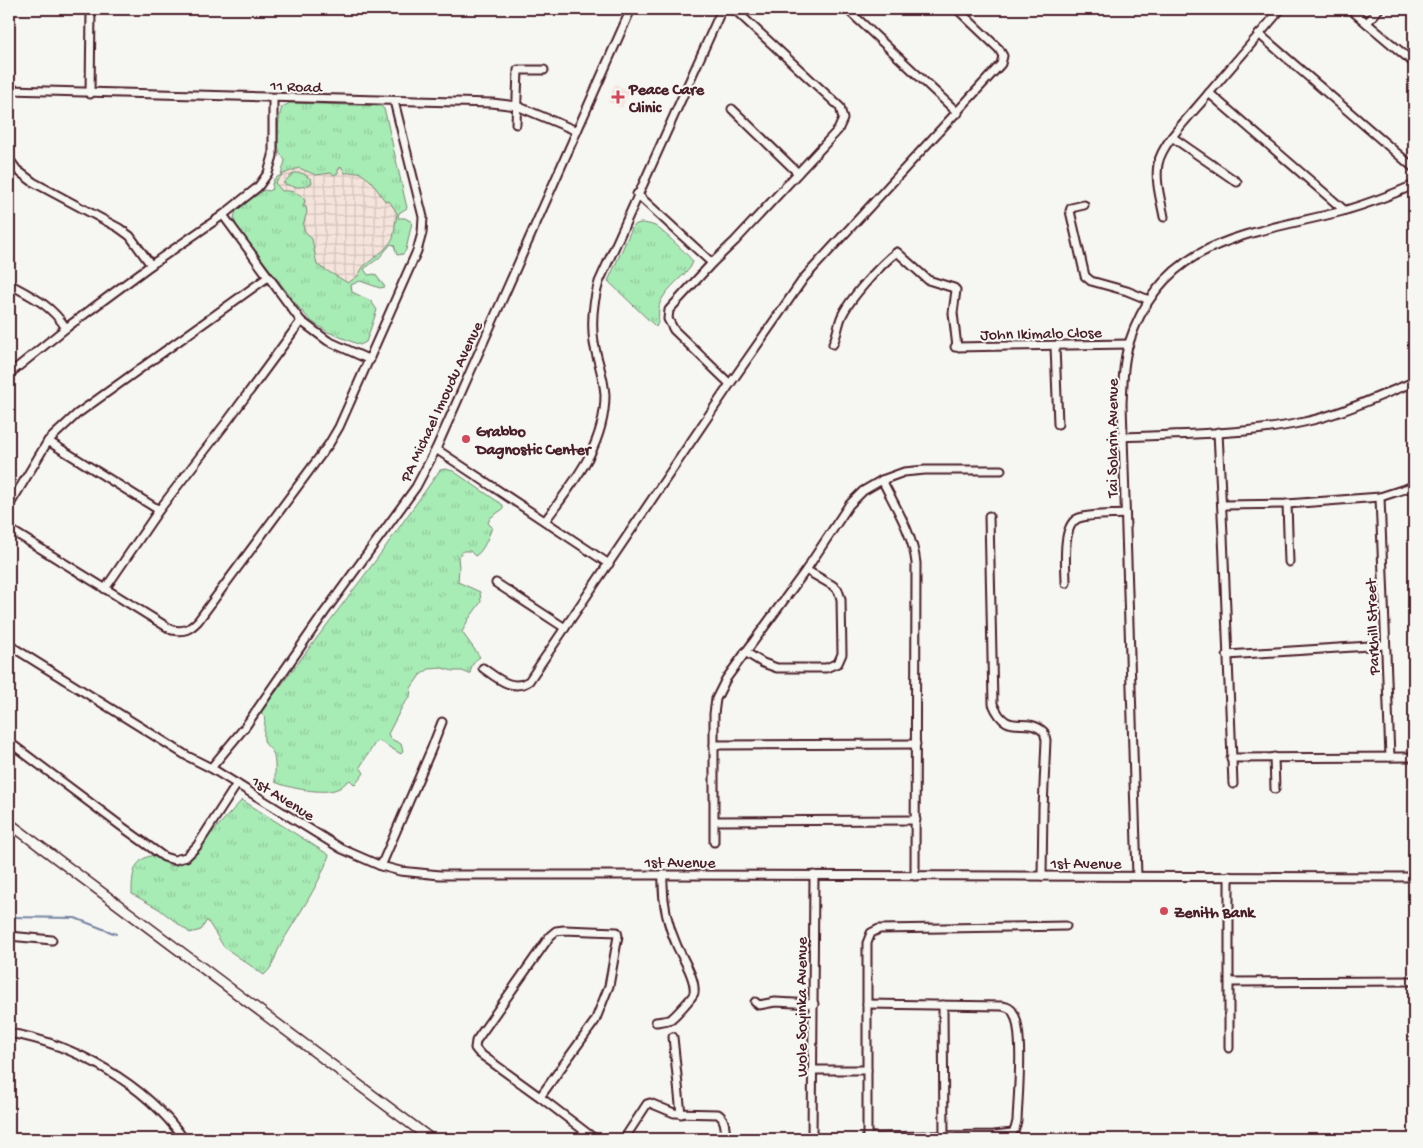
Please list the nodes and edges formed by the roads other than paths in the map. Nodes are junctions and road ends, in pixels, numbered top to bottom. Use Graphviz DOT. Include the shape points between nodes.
graph roads {
  1 [pos="92,9"];
  2 [pos="631,9"];
  3 [pos="722,9"];
  4 [pos="734,9"];
  5 [pos="847,9"];
  6 [pos="957,9"];
  7 [pos="1281,9"];
  8 [pos="1350,9"];
  9 [pos="1379,9"];
  10 [pos="1367,23"];
  11 [pos="1259,34"];
  12 [pos="1414,63"];
  13 [pos="544,70"];
  14 [pos="9,90"];
  15 [pos="1210,93"];
  16 [pos="90,94"];
  17 [pos="273,98"];
  18 [pos="394,101"];
  19 [pos="517,106"];
  20 [pos="732,110"];
  21 [pos="958,114"];
  22 [pos="516,124"];
  23 [pos="577,130"];
  24 [pos="1172,137"];
  25 [pos="9,159"];
  26 [pos="1414,168"];
  27 [pos="798,173"];
  28 [pos="1237,182"];
  29 [pos="1414,185"];
  30 [pos="637,194"];
  31 [pos="1084,205"];
  32 [pos="1344,210"];
  33 [pos="223,215"];
  34 [pos="1164,217"];
  35 [pos="712,263"];
  36 [pos="151,265"];
  37 [pos="268,277"];
  38 [pos="9,284"];
  39 [pos="1149,300"];
  40 [pos="301,321"];
  41 [pos="66,328"];
  42 [pos="833,344"];
  43 [pos="1129,344"];
  44 [pos="1055,346"];
  45 [pos="370,360"];
  46 [pos="9,374"];
  47 [pos="1414,382"];
  48 [pos="730,384"];
  49 [pos="1058,424"];
  50 [pos="1218,432"];
  51 [pos="1122,437"];
  52 [pos="48,441"];
  53 [pos="436,449"];
  54 [pos="1001,470"];
  55 [pos="882,480"];
  56 [pos="1414,486"];
  57 [pos="1380,497"];
  58 [pos="1287,504"];
  59 [pos="1222,505"];
  60 [pos="9,506"];
  61 [pos="160,510"];
  62 [pos="1125,514"];
  63 [pos="989,516"];
  64 [pos="545,521"];
  65 [pos="9,530"];
  66 [pos="1289,562"];
  67 [pos="608,564"];
  68 [pos="806,570"];
  69 [pos="496,583"];
  70 [pos="1066,583"];
  71 [pos="105,589"];
  72 [pos="565,628"];
  73 [pos="9,645"];
  74 [pos="1385,645"];
  75 [pos="745,652"];
  76 [pos="1227,655"];
  77 [pos="482,668"];
  78 [pos="442,722"];
  79 [pos="916,744"];
  80 [pos="13,745"];
  81 [pos="714,745"];
  82 [pos="1390,756"];
  83 [pos="1274,757"];
  84 [pos="1414,757"];
  85 [pos="1231,758"];
  86 [pos="211,768"];
  87 [pos="237,784"];
  88 [pos="1232,784"];
  89 [pos="1275,789"];
  90 [pos="916,820"];
  91 [pos="715,821"];
  92 [pos="9,823"];
  93 [pos="714,842"];
  94 [pos="381,866"];
  95 [pos="663,874"];
  96 [pos="814,875"];
  97 [pos="915,876"];
  98 [pos="1042,876"];
  99 [pos="1137,876"];
  100 [pos="1229,876"];
  101 [pos="1414,877"];
  102 [pos="1066,926"];
  103 [pos="9,936"];
  104 [pos="52,940"];
  105 [pos="1414,981"];
  106 [pos="1230,982"];
  107 [pos="755,1002"];
  108 [pos="814,1004"];
  109 [pos="867,1004"];
  110 [pos="943,1005"];
  111 [pos="656,1022"];
  112 [pos="9,1033"];
  113 [pos="673,1037"];
  114 [pos="1229,1048"];
  115 [pos="814,1070"];
  116 [pos="867,1070"];
  117 [pos="540,1097"];
  118 [pos="681,1114"];
  119 [pos="944,1136"];
  120 [pos="995,1137"];
  121 [pos="866,1138"];
  122 [pos="933,1138"];
  123 [pos="184,1139"];
  124 [pos="431,1139"];
  125 [pos="595,1139"];
  126 [pos="624,1139"];
  127 [pos="726,1139"];
  128 [pos="804,1139"];
  129 [pos="812,1139"];
  1 -- 16 [label="street"];
  2 -- 23 [label="street, PA Michael Imoudu Avenue"];
  3 -- 30 [label="street"];
  4 -- 27 [label="street" via="840,107 843,119 838,130"];
  5 -- 21 [label="street"];
  6 -- 21 [label="street" via="999,49 1002,56 1001,64"];
  7 -- 11 [label="street"];
  8 -- 10 [label="street"];
  9 -- 10 [label="street"];
  10 -- 12 [label="street"];
  11 -- 15 [label="street"];
  11 -- 26 [label="street"];
  13 -- 19 [label="street" via="518,70"];
  14 -- 16 [label="street, 11 Road"];
  15 -- 24 [label="street"];
  15 -- 32 [label="street"];
  16 -- 17 [label="street, 11 Road"];
  17 -- 18 [label="street, 11 Road"];
  17 -- 33 [label="street" via="273,156 268,173 258,187"];
  18 -- 19 [label="street, 11 Road"];
  18 -- 45 [label="street" via="423,217 422,233"];
  19 -- 22 [label="street"];
  19 -- 23 [label="street, 11 Road"];
  20 -- 27 [label="street"];
  21 -- 48 [label="street" via="804,278"];
  23 -- 53 [label="street, PA Michael Imoudu Avenue"];
  24 -- 28 [label="street"];
  24 -- 34 [label="street" via="1158,164"];
  25 -- 36 [label="street" via="33,182 130,236"];
  27 -- 35 [label="street"];
  29 -- 32 [label="street, Tai Solarin Avenue"];
  30 -- 35 [label="street"];
  30 -- 64 [label="street" via="594,301 594,342 605,394 598,440 590,458"];
  31 -- 39 [label="street" via="1070,211 1085,276"];
  32 -- 39 [label="street, Tai Solarin Avenue" via="1210,247 1188,258"];
  33 -- 36 [label="street"];
  33 -- 37 [label="street"];
  35 -- 48 [label="street" via="673,305 668,319 674,330"];
  36 -- 41 [label="street"];
  37 -- 40 [label="street"];
  37 -- 52 [label="street" via="77,414"];
  38 -- 41 [label="street" via="43,303"];
  39 -- 43 [label="street, Tai Solarin Avenue"];
  40 -- 45 [label="street" via="328,341"];
  40 -- 61 [label="street"];
  41 -- 46 [label="street"];
  42 -- 44 [label="street, John Ikimalo Close" via="849,302 897,252 928,280 956,290 953,314 956,347"];
  43 -- 44 [label="street, John Ikimalo Close"];
  43 -- 51 [label="street, Tai Solarin Avenue" via="1124,371"];
  44 -- 49 [label="street"];
  45 -- 71 [label="street" via="340,428 189,630 172,630"];
  47 -- 50 [label="street" via="1331,415 1304,422"];
  48 -- 67 [label="street"];
  50 -- 51 [label="street"];
  50 -- 59 [label="street"];
  51 -- 62 [label="street, Tai Solarin Avenue"];
  52 -- 60 [label="street"];
  52 -- 61 [label="street"];
  53 -- 64 [label="street"];
  53 -- 86 [label="street, PA Michael Imoudu Avenue" via="416,487 245,726"];
  54 -- 55 [label="street" via="925,470 904,472"];
  55 -- 68 [label="street" via="863,490 849,505"];
  55 -- 79 [label="street" via="915,552"];
  56 -- 57 [label="street"];
  57 -- 58 [label="street"];
  57 -- 74 [label="street, Parkhill Street"];
  58 -- 59 [label="street"];
  58 -- 66 [label="street"];
  59 -- 76 [label="street"];
  61 -- 71 [label="street"];
  62 -- 70 [label="street" via="1078,518 1071,523 1067,536"];
  62 -- 99 [label="street, Tai Solarin Avenue"];
  63 -- 98 [label="street" via="993,704 1006,723 1035,726 1044,732 1046,740"];
  64 -- 67 [label="street"];
  65 -- 71 [label="street"];
  67 -- 72 [label="street"];
  68 -- 75 [label="street"];
  68 -- 75 [label="street" via="838,590 842,654 838,663 826,668 777,668"];
  69 -- 72 [label="street"];
  72 -- 77 [label="street" via="529,681 521,686 513,686"];
  73 -- 86 [label="street, 1st Avenue"];
  74 -- 76 [label="street"];
  74 -- 82 [label="street, Parkhill Street"];
  75 -- 81 [label="street" via="716,699"];
  76 -- 85 [label="street"];
  78 -- 94 [label="street"];
  79 -- 81 [label="street"];
  79 -- 90 [label="street"];
  80 -- 87 [label="street" via="164,857 174,860 186,857 197,846"];
  81 -- 91 [label="street"];
  82 -- 83 [label="street"];
  82 -- 84 [label="street"];
  83 -- 85 [label="street"];
  83 -- 89 [label="street"];
  85 -- 88 [label="street"];
  86 -- 87 [label="street, 1st Avenue"];
  87 -- 94 [label="street, 1st Avenue" via="342,849"];
  90 -- 91 [label="street"];
  90 -- 97 [label="street"];
  91 -- 93 [label="street"];
  92 -- 124 [label="main road"];
  94 -- 95 [label="street, 1st Avenue" via="440,876"];
  95 -- 96 [label="street, 1st Avenue"];
  95 -- 111 [label="street" via="664,903 694,992 693,998 670,1019"];
  96 -- 97 [label="street, 1st Avenue"];
  96 -- 108 [label="street, Wole Soyinka Avenue"];
  97 -- 98 [label="street, 1st Avenue"];
  98 -- 99 [label="street, 1st Avenue"];
  99 -- 100 [label="street, 1st Avenue"];
  100 -- 101 [label="street, 1st Avenue"];
  100 -- 106 [label="street"];
  102 -- 109 [label="street" via="879,929 871,933 867,943"];
  103 -- 104 [label="street"];
  105 -- 106 [label="street"];
  106 -- 114 [label="street"];
  107 -- 108 [label="street" via="759,1005 775,1002"];
  108 -- 115 [label="street, Wole Soyinka Avenue"];
  109 -- 110 [label="street"];
  109 -- 116 [label="street"];
  110 -- 119 [label="street"];
  110 -- 120 [label="street" via="1002,1006 1014,1013 1018,1025 1019,1059 1017,1120 1012,1132"];
  112 -- 123 [label="street" via="55,1045 120,1077 164,1114"];
  113 -- 118 [label="street"];
  115 -- 116 [label="street"];
  115 -- 129 [label="street, Wole Soyinka Avenue"];
  116 -- 121 [label="street"];
  117 -- 117 [label="street" via="595,1021 609,986 617,932 564,930 550,936 476,1041 475,1048 479,1053"];
  117 -- 125 [label="street"];
  118 -- 126 [label="street" via="647,1104"];
  118 -- 127 [label="street" via="722,1116"];
  119 -- 120 [label="street"];
  119 -- 122 [label="street"];
  121 -- 122 [label="street"];
  128 -- 129 [label="street"];
}
